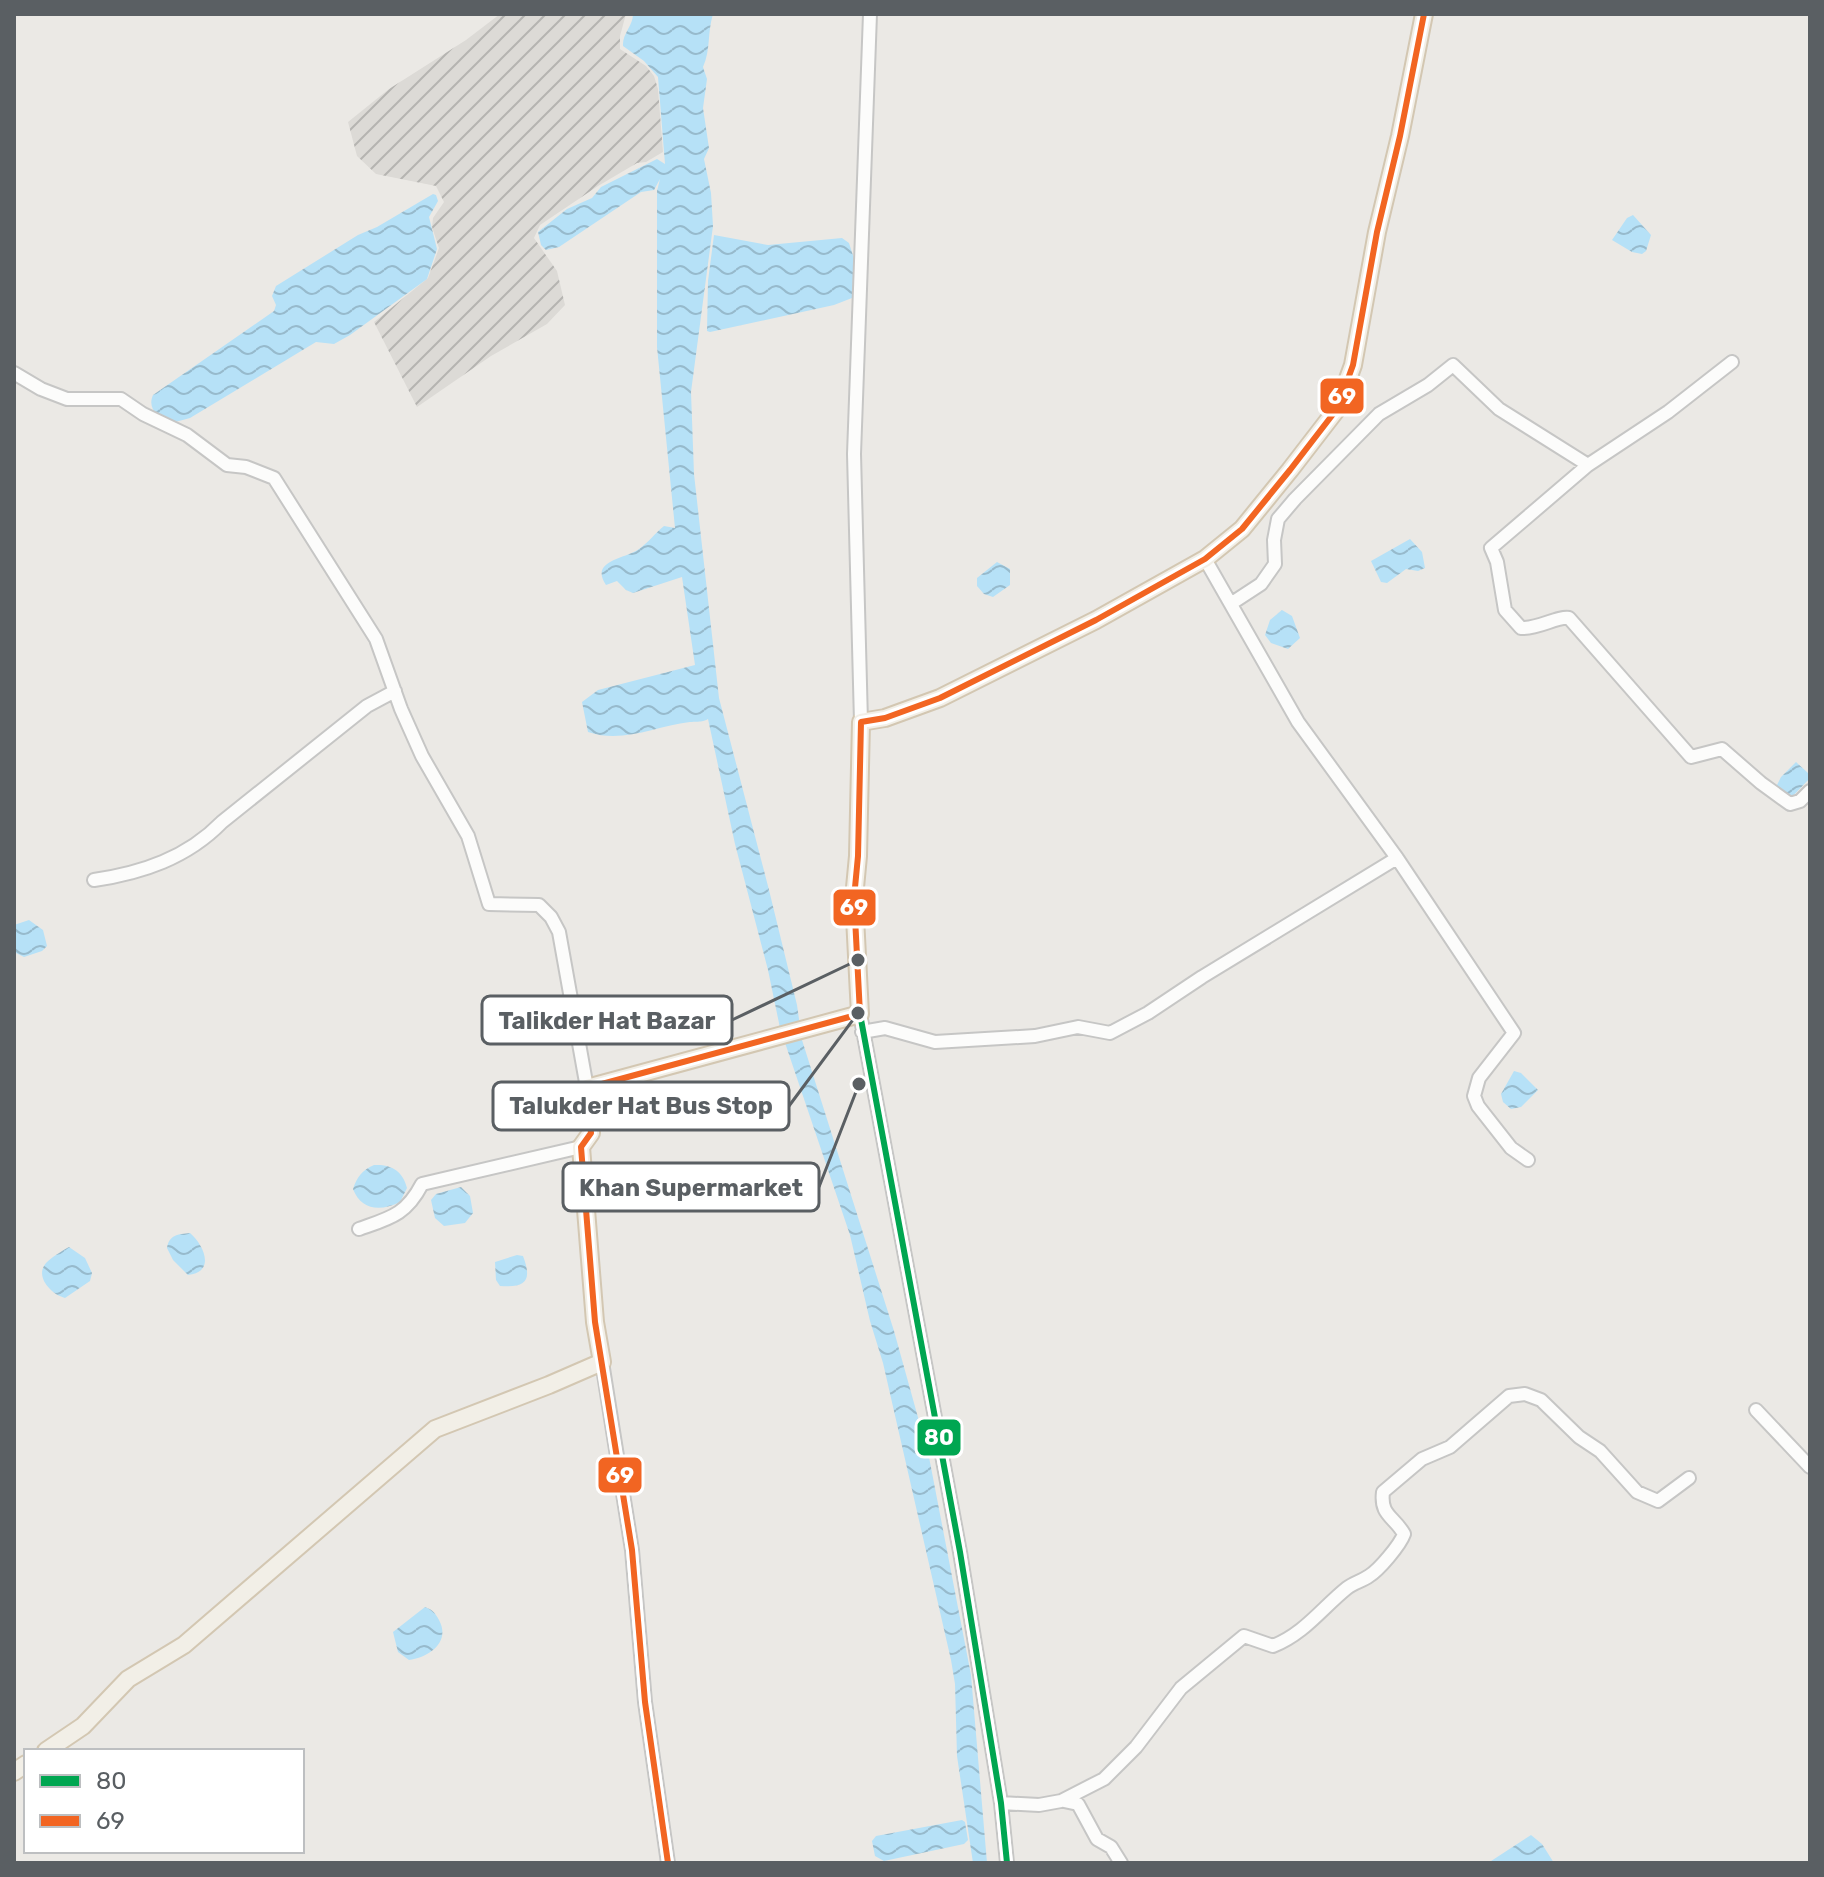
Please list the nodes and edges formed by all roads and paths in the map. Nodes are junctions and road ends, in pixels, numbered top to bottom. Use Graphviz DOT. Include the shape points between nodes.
graph roads {
  1 [pos="870,14"];
  2 [pos="1424,14"];
  3 [pos="1732,362"];
  4 [pos="14,373"];
  5 [pos="1588,465"];
  6 [pos="1205,559"];
  7 [pos="1232,603"];
  8 [pos="395,691"];
  9 [pos="861,722"];
  10 [pos="1810,791"];
  11 [pos="1397,858"];
  12 [pos="94,880"];
  13 [pos="860,1014"];
  14 [pos="862,1032"];
  15 [pos="587,1088"];
  16 [pos="581,1147"];
  17 [pos="1528,1160"];
  18 [pos="359,1229"];
  19 [pos="602,1362"];
  20 [pos="1756,1410"];
  21 [pos="1810,1467"];
  22 [pos="1689,1478"];
  23 [pos="49,1749"];
  24 [pos="1061,1801"];
  25 [pos="1001,1803"];
  26 [pos="668,1863"];
  27 [pos="1007,1863"];
  28 [pos="1121,1863"];
  1 -- 9 [label="street" via="854,454"];
  2 -- 6 [label="main road" via="1353,365 1337,409 1242,529"];
  3 -- 5 [label="street"];
  4 -- 8 [label="street" via="67,399 121,399 187,435 227,465 274,478 376,639"];
  5 -- 7 [label="street" via="1499,409 1453,365 1379,414 1295,499 1278,519 1275,564 1261,584"];
  5 -- 10 [label="street" via="1491,548 1505,610 1521,628 1569,618 1691,757 1722,749 1790,804"];
  6 -- 7 [label="street"];
  6 -- 9 [label="main road" via="940,698"];
  7 -- 11 [label="street" via="1298,722"];
  8 -- 12 [label="street" via="367,706 173,859"];
  8 -- 15 [label="street" via="422,756 468,836 489,904 539,905 559,932"];
  9 -- 13 [label="main road" via="854,898"];
  11 -- 14 [label="street" via="1110,1033 1078,1027 1035,1036 935,1042 885,1028"];
  11 -- 17 [label="street" via="1514,1033 1479,1078 1474,1096 1511,1148"];
  13 -- 14 [label="street"];
  13 -- 15 [label="main road"];
  14 -- 25 [label="street" via="960,1552"];
  15 -- 16 [label="main road" via="591,1133"];
  16 -- 18 [label="street" via="422,1184 413,1202 390,1218"];
  16 -- 19 [label="main road"];
  19 -- 23 [label="main road" via="435,1429 184,1645 128,1679 83,1726"];
  19 -- 26 [label="street" via="632,1550 645,1702"];
  20 -- 21 [label="street"];
  22 -- 24 [label="street" via="1658,1501 1637,1492 1600,1451 1541,1400 1509,1396 1450,1447 1422,1459 1383,1492 1385,1512 1404,1534 1372,1575 1281,1643 1273,1646 1244,1636 1181,1688 1104,1779"];
  24 -- 25 [label="street"];
  24 -- 28 [label="street" via="1078,1804 1097,1839 1111,1847"];
  25 -- 27 [label="street"];
}
